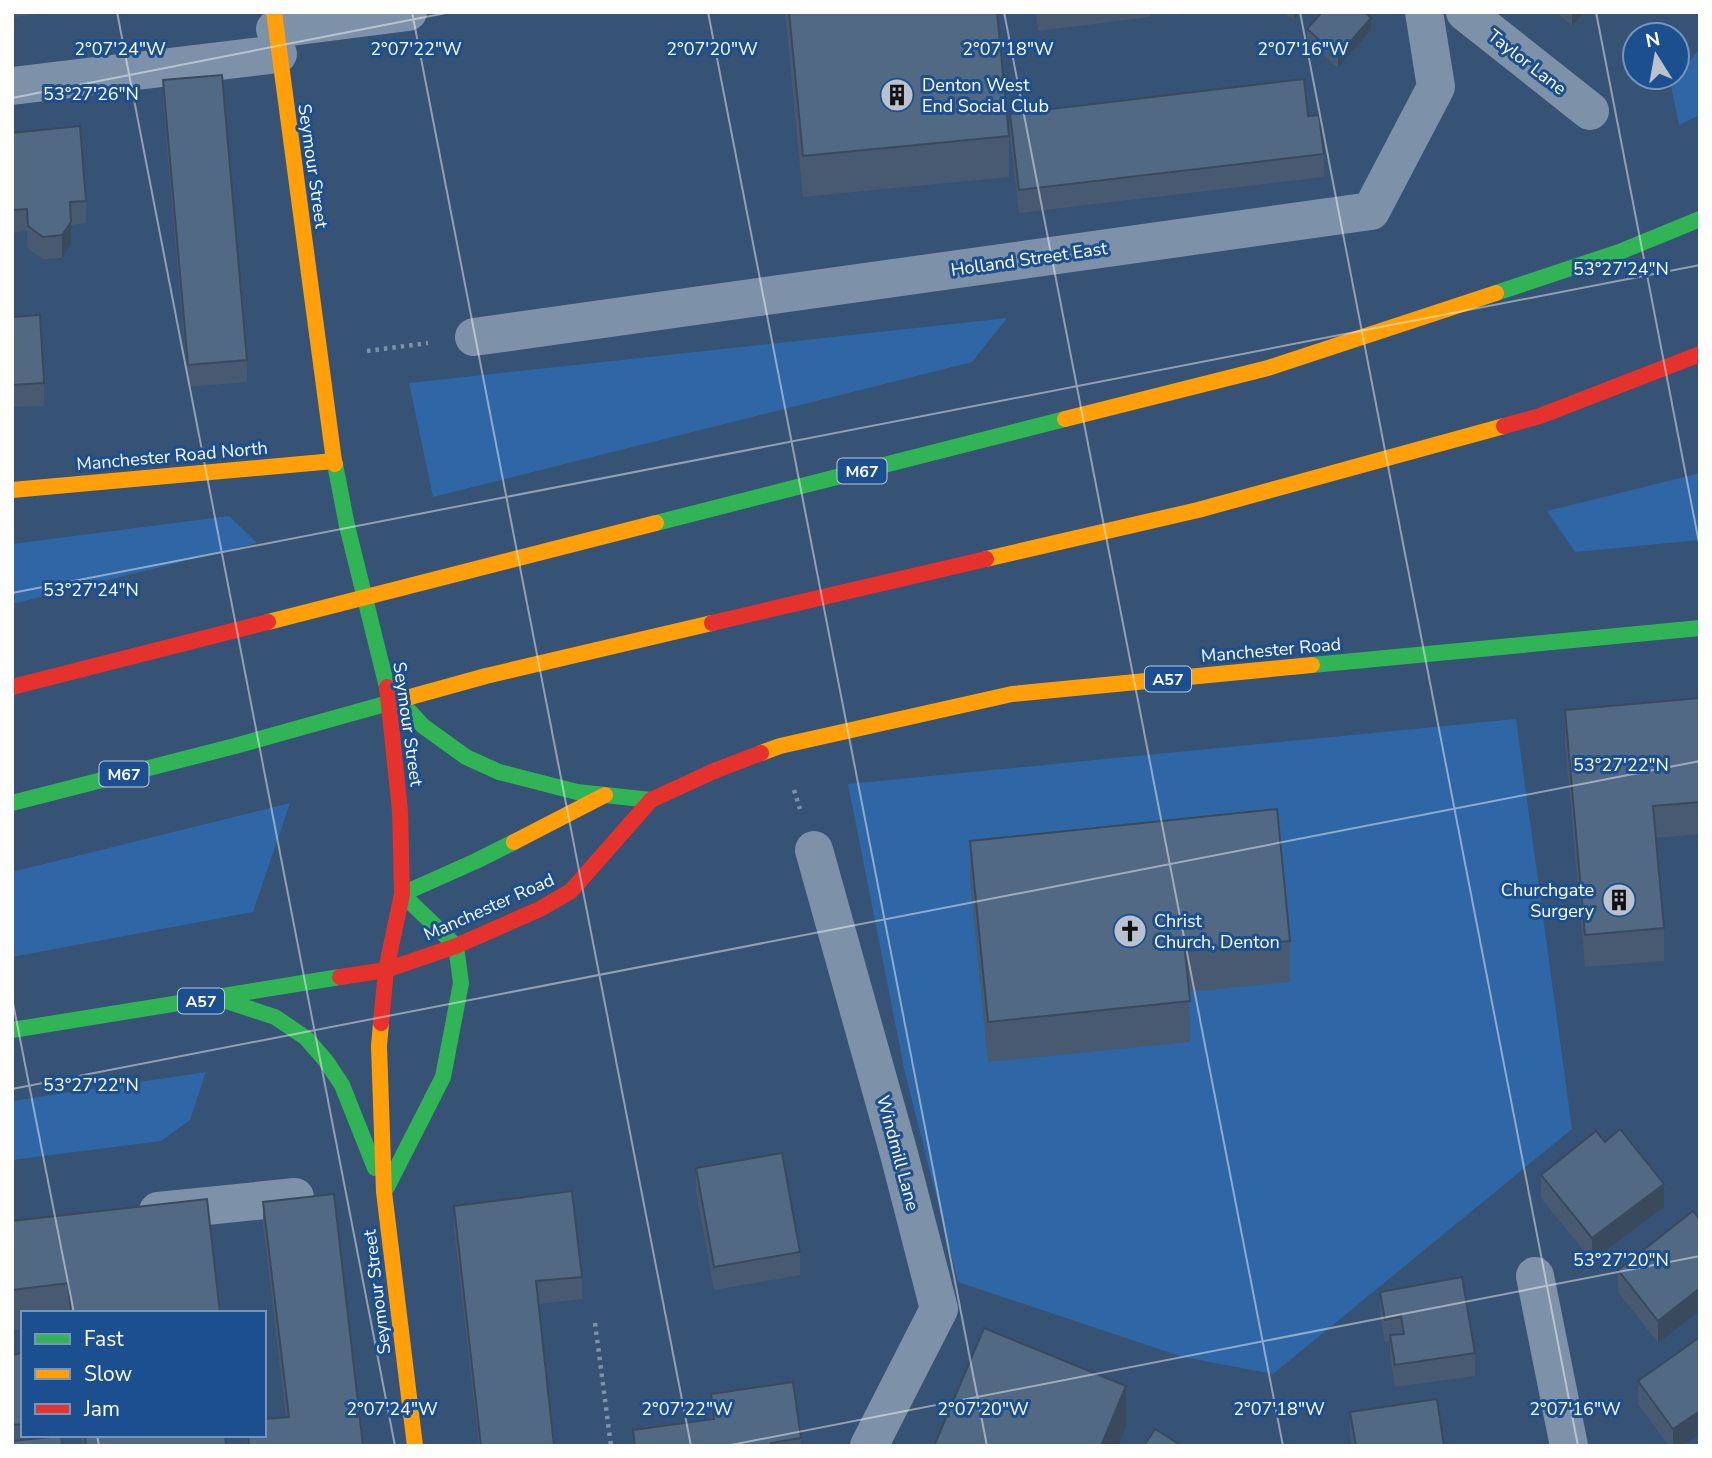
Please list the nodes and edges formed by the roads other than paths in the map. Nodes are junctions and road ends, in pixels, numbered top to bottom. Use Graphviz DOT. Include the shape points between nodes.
graph roads {
  1 [pos="408,12"];
  2 [pos="1423,12"];
  3 [pos="1465,12"];
  4 [pos="276,32"];
  5 [pos="12,86"];
  6 [pos="1590,111"];
  7 [pos="1700,219"];
  8 [pos="474,337"];
  9 [pos="1700,354"];
  10 [pos="334,461"];
  11 [pos="12,490"];
  12 [pos="1700,628"];
  13 [pos="12,687"];
  14 [pos="387,687"];
  15 [pos="605,795"];
  16 [pos="651,800"];
  17 [pos="12,803"];
  18 [pos="814,850"];
  19 [pos="402,894"];
  20 [pos="456,946"];
  21 [pos="386,970"];
  22 [pos="217,998"];
  23 [pos="12,1030"];
  24 [pos="384,1192"];
  25 [pos="295,1197"];
  26 [pos="120,1214"];
  27 [pos="1535,1276"];
  28 [pos="415,1446"];
  29 [pos="869,1446"];
  30 [pos="1569,1446"];
  1 -- 4 [label="street"];
  2 -- 8 [label="street, Holland Street East" via="1436,87 1371,211"];
  3 -- 6 [label="street, Taylor Lane"];
  4 -- 5 [label="street"];
  4 -- 10 [label="main road, Seymour Street"];
  7 -- 13 [label="main road, M67" via="1622,251 1268,368"];
  9 -- 17 [label="main road, M67" via="1540,416 1198,510 486,676"];
  10 -- 11 [label="main road, Manchester Road North"];
  10 -- 14 [label="main road, Seymour Street"];
  12 -- 16 [label="main road, Manchester Road / A57" via="1012,694 780,746"];
  14 -- 15 [label="main road" via="423,726 467,757 499,772"];
  14 -- 19 [label="main road, Seymour Street"];
  15 -- 16 [label="main road"];
  15 -- 19 [label="main road"];
  16 -- 20 [label="main road, Manchester Road / A57" via="571,891"];
  18 -- 29 [label="street, Windmill Lane" via="939,1309"];
  19 -- 20 [label="main road"];
  19 -- 21 [label="main road, Seymour Street"];
  20 -- 21 [label="main road, Manchester Road / A57"];
  20 -- 24 [label="main road" via="461,983 443,1077"];
  21 -- 22 [label="main road, A57"];
  21 -- 24 [label="main road, Seymour Street" via="379,1046"];
  22 -- 23 [label="main road, A57"];
  22 -- 24 [label="main road" via="275,1017 306,1038 326,1061 342,1084"];
  24 -- 28 [label="main road, Seymour Street"];
  25 -- 26 [label="street"];
  27 -- 30 [label="street"];
}
